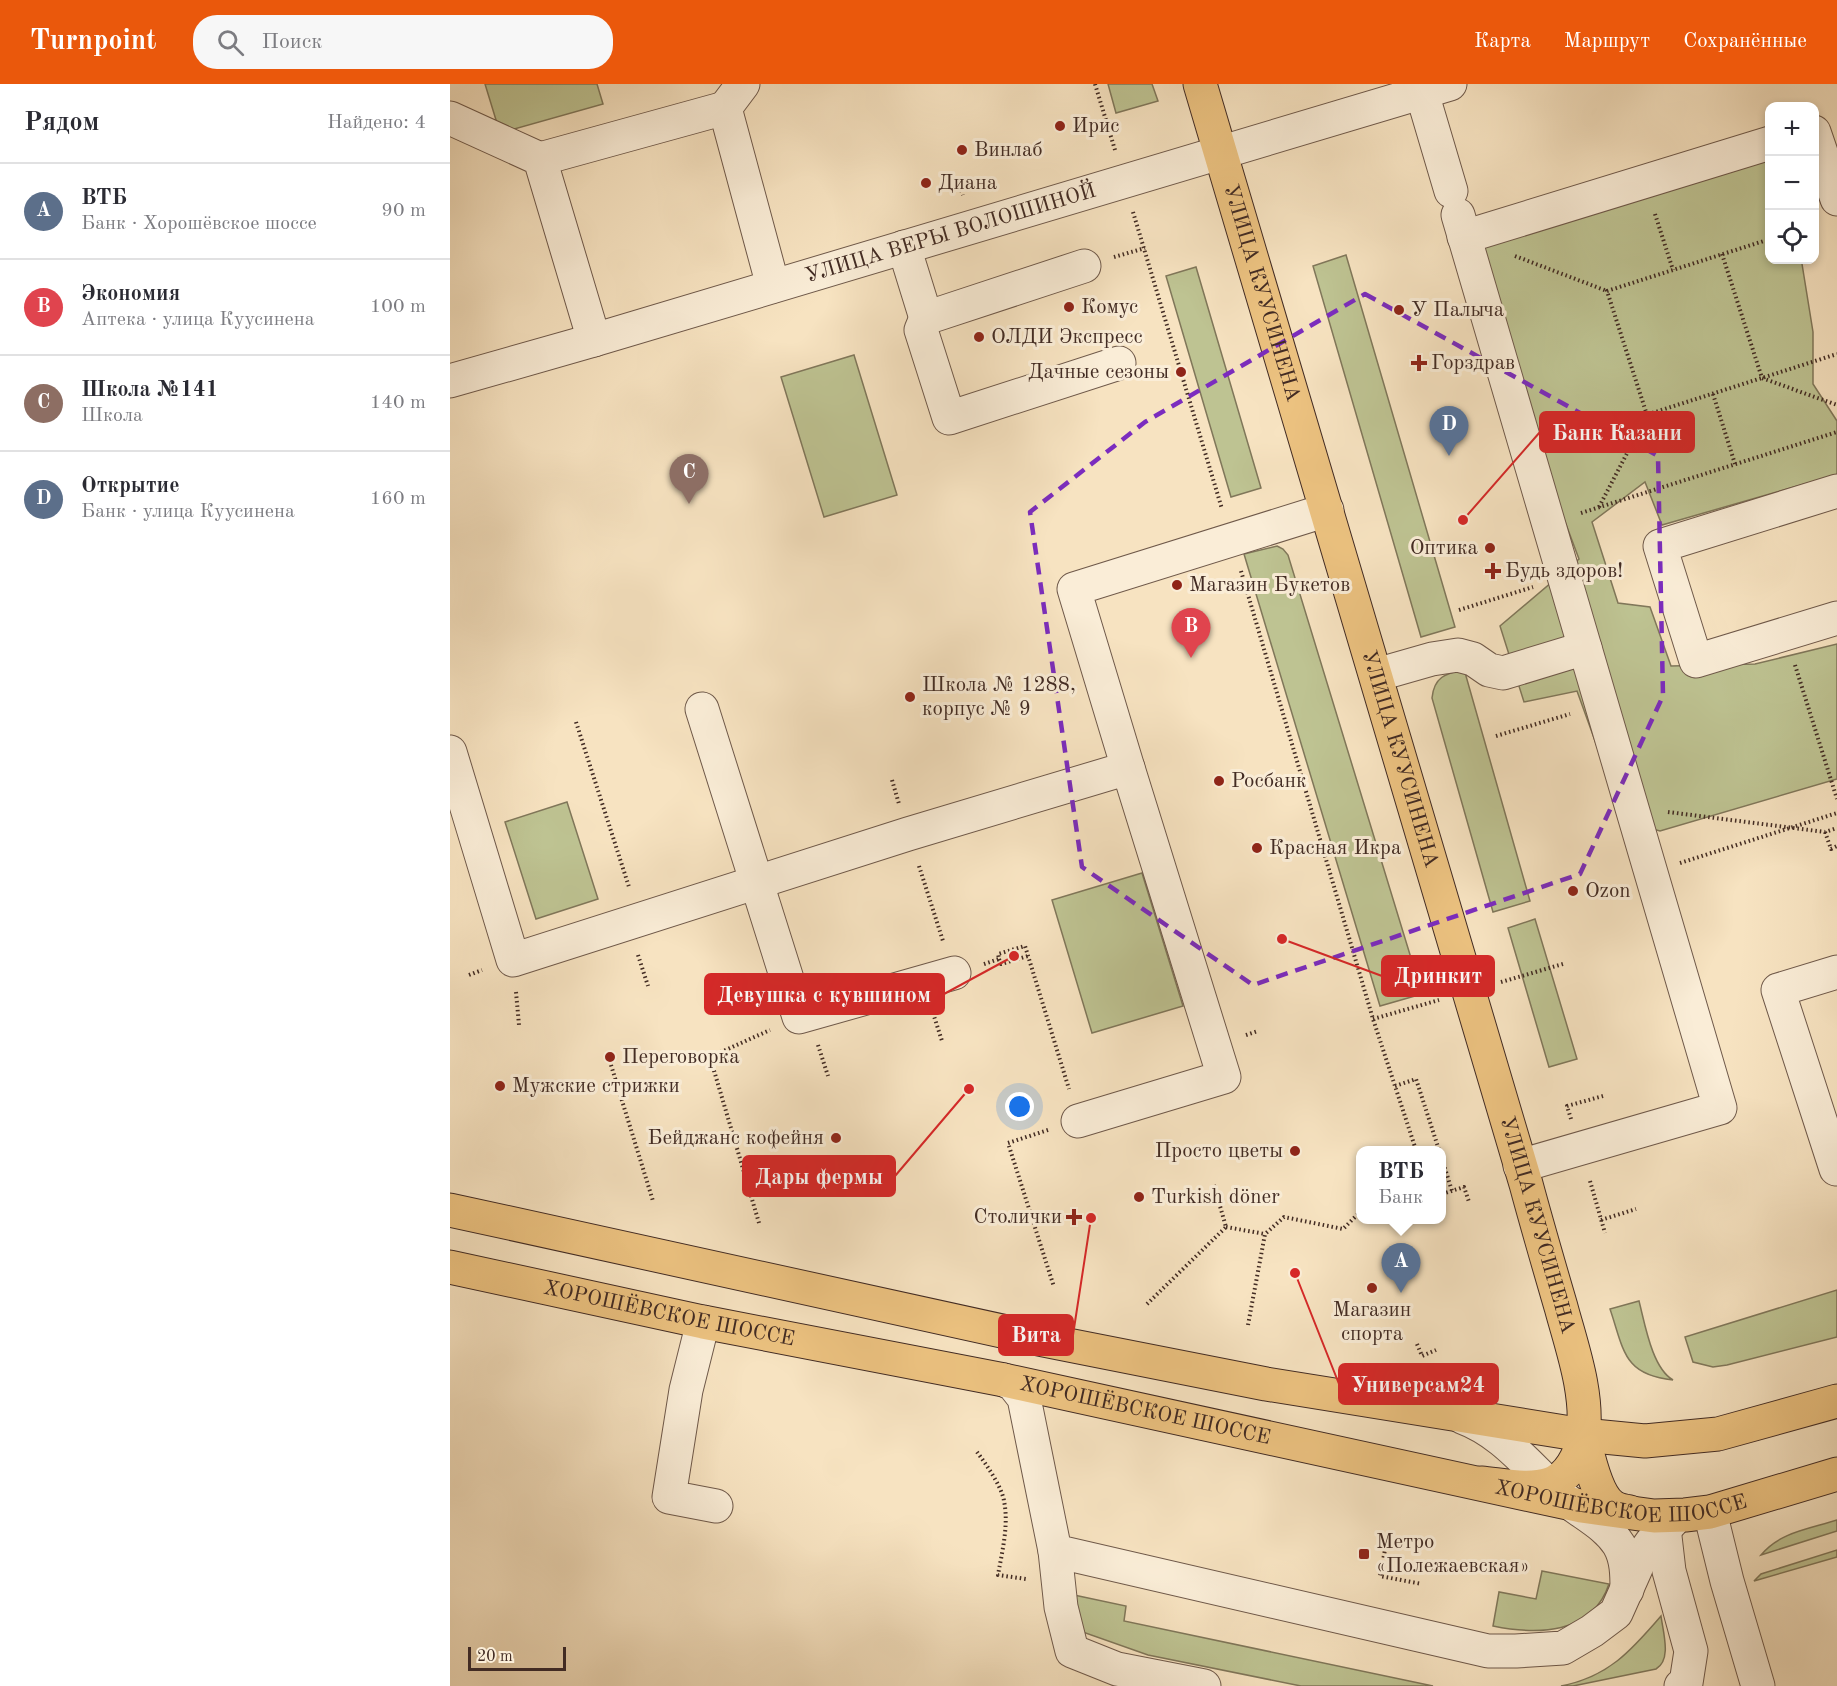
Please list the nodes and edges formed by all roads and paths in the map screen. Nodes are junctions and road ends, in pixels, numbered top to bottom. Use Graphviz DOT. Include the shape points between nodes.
graph roads {
  1 [pos="1095,84"];
  2 [pos="1200,84"];
  3 [pos="1425,89"];
  4 [pos="734,96"];
  5 [pos="450,118"];
  6 [pos="1765,144"];
  7 [pos="1819,144"];
  8 [pos="1221,153"];
  9 [pos="540,159"];
  10 [pos="1124,182"];
  11 [pos="1837,199"];
  12 [pos="1654,212"];
  13 [pos="1457,214"];
  14 [pos="1765,241"];
  15 [pos="904,247"];
  16 [pos="1506,253"];
  17 [pos="1722,254"];
  18 [pos="1084,266"];
  19 [pos="1673,270"];
  20 [pos="773,286"];
  21 [pos="1607,291"];
  22 [pos="926,318"];
  23 [pos="594,340"];
  24 [pos="1837,354"];
  25 [pos="1119,363"];
  26 [pos="1762,378"];
  27 [pos="450,381"];
  28 [pos="1713,394"];
  29 [pos="1837,405"];
  30 [pos="1647,415"];
  31 [pos="1837,432"];
  32 [pos="1528,453"];
  33 [pos="1735,464"];
  34 [pos="1837,491"];
  35 [pos="1599,507"];
  36 [pos="1327,510"];
  37 [pos="1578,514"];
  38 [pos="1231,540"];
  39 [pos="1564,578"];
  40 [pos="1459,609"];
  41 [pos="1837,618"];
  42 [pos="1785,634"];
  43 [pos="1585,648"];
  44 [pos="1376,675"];
  45 [pos="1602,704"];
  46 [pos="702,709"];
  47 [pos="576,722"];
  48 [pos="1496,736"];
  49 [pos="450,752"];
  50 [pos="1128,768"];
  51 [pos="892,780"];
  52 [pos="1837,799"];
  53 [pos="1680,813"];
  54 [pos="1837,813"];
  55 [pos="1791,828"];
  56 [pos="1837,828"];
  57 [pos="1825,832"];
  58 [pos="908,834"];
  59 [pos="1837,846"];
  60 [pos="1695,858"];
  61 [pos="756,882"];
  62 [pos="640,921"];
  63 [pos="1028,956"];
  64 [pos="999,959"];
  65 [pos="1837,972"];
  66 [pos="954,973"];
  67 [pos="799,1017"];
  68 [pos="611,1065"];
  69 [pos="1395,1086"];
  70 [pos="1078,1121"];
  71 [pos="1415,1146"];
  72 [pos="1438,1146"];
  73 [pos="1520,1166"];
  74 [pos="1836,1169"];
  75 [pos="1446,1171"];
  76 [pos="1214,1185"];
  77 [pos="1452,1191"];
  78 [pos="1446,1193"];
  79 [pos="653,1201"];
  80 [pos="1469,1202"];
  81 [pos="1636,1209"];
  82 [pos="450,1210"];
  83 [pos="1356,1216"];
  84 [pos="1601,1220"];
  85 [pos="759,1223"];
  86 [pos="1226,1227"];
  87 [pos="1265,1234"];
  88 [pos="450,1267"];
  89 [pos="1054,1287"];
  90 [pos="1147,1304"];
  91 [pos="703,1322"];
  92 [pos="1248,1325"];
  93 [pos="1417,1344"];
  94 [pos="1436,1350"];
  95 [pos="1004,1380"];
  96 [pos="1837,1401"];
  97 [pos="1455,1414"];
  98 [pos="1583,1435"];
  99 [pos="977,1452"];
  100 [pos="1837,1474"];
  101 [pos="1559,1493"];
  102 [pos="716,1506"];
  103 [pos="1710,1512"];
  104 [pos="1661,1520"];
  105 [pos="1388,1534"];
  106 [pos="1054,1551"];
  107 [pos="1058,1584"];
  108 [pos="1422,1584"];
  109 [pos="1627,1590"];
  110 [pos="1204,1686"];
  111 [pos="1682,1686"];
  112 [pos="1758,1686"];
  1 -- 10 [label="path"];
  2 -- 8 [label="main road, УЛИЦА КУУСИНЕНА"];
  3 -- 8 [label="street, УЛИЦА ВЕРЫ ВОЛОШИНОЙ"];
  3 -- 13 [label="street"];
  4 -- 9 [label="street"];
  4 -- 20 [label="street"];
  5 -- 9 [label="street"];
  6 -- 13 [label="street"];
  7 -- 11 [label="street"];
  8 -- 10 [label="street, УЛИЦА ВЕРЫ ВОЛОШИНОЙ"];
  8 -- 36 [label="main road, УЛИЦА КУУСИНЕНА"];
  9 -- 23 [label="street"];
  10 -- 15 [label="street, УЛИЦА ВЕРЫ ВОЛОШИНОЙ"];
  10 -- 38 [label="path"];
  12 -- 19 [label="path"];
  13 -- 32 [label="street"];
  14 -- 17 [label="path"];
  15 -- 20 [label="street, УЛИЦА ВЕРЫ ВОЛОШИНОЙ"];
  15 -- 22 [label="street"];
  16 -- 21 [label="path"];
  17 -- 19 [label="path"];
  17 -- 26 [label="path"];
  18 -- 22 [label="street"];
  19 -- 21 [label="path"];
  20 -- 23 [label="street, УЛИЦА ВЕРЫ ВОЛОШИНОЙ"];
  21 -- 30 [label="path"];
  22 -- 25 [label="street" via="921,330 949,418"];
  23 -- 27 [label="street, УЛИЦА ВЕРЫ ВОЛОШИНОЙ"];
  24 -- 26 [label="path"];
  26 -- 28 [label="path"];
  26 -- 29 [label="path"];
  28 -- 30 [label="path"];
  28 -- 33 [label="path"];
  30 -- 32 [label="path"];
  30 -- 35 [label="path"];
  31 -- 33 [label="path"];
  32 -- 39 [label="street"];
  33 -- 35 [label="path"];
  34 -- 42 [label="street" via="1660,546 1696,661"];
  35 -- 37 [label="path"];
  36 -- 38 [label="street"];
  36 -- 44 [label="main road, УЛИЦА КУУСИНЕНА"];
  38 -- 50 [label="street" via="1074,589"];
  38 -- 69 [label="path"];
  39 -- 40 [label="path"];
  39 -- 43 [label="street"];
  41 -- 42 [label="street"];
  42 -- 52 [label="path"];
  43 -- 44 [label="street" via="1503,673 1458,655"];
  43 -- 45 [label="street"];
  44 -- 73 [label="main road, УЛИЦА КУУСИНЕНА"];
  45 -- 48 [label="path"];
  45 -- 73 [label="street" via="1720,1108"];
  46 -- 61 [label="street"];
  47 -- 62 [label="path"];
  49 -- 62 [label="street" via="513,960"];
  50 -- 58 [label="street"];
  50 -- 70 [label="street" via="1224,1077"];
  51 -- 58 [label="path"];
  53 -- 55 [label="path"];
  54 -- 55 [label="path"];
  55 -- 57 [label="path"];
  55 -- 60 [label="path"];
  56 -- 57 [label="path"];
  57 -- 59 [label="path" via="1831,849"];
  58 -- 61 [label="street"];
  58 -- 66 [label="path"];
  61 -- 62 [label="street"];
  61 -- 67 [label="street"];
  63 -- 64 [label="path" via="1001,964"];
  63 -- 64 [label="path" via="1025,946 998,954"];
  63 -- 70 [label="path"];
  64 -- 66 [label="path"];
  65 -- 74 [label="street" via="1778,990"];
  66 -- 67 [label="street"];
  67 -- 85 [label="path" via="710,1057"];
  68 -- 79 [label="path"];
  69 -- 71 [label="path"];
  69 -- 72 [label="path" via="1416,1079"];
  70 -- 89 [label="path" via="1008,1143"];
  73 -- 98 [label="main road, УЛИЦА КУУСИНЕНА" via="1575,1358 1582,1390"];
  75 -- 77 [label="path"];
  76 -- 86 [label="path"];
  77 -- 78 [label="path"];
  77 -- 80 [label="path" via="1464,1187"];
  81 -- 84 [label="path"];
  82 -- 97 [label="main road" via="1043,1340 1266,1384"];
  83 -- 87 [label="path" via="1343,1229 1284,1217"];
  86 -- 87 [label="path"];
  86 -- 90 [label="path"];
  87 -- 92 [label="path"];
  88 -- 91 [label="main road, ХОРОШЁВСКОЕ ШОССЕ"];
  91 -- 95 [label="main road, ХОРОШЁВСКОЕ ШОССЕ"];
  91 -- 102 [label="street" via="686,1390 669,1497"];
  93 -- 94 [label="path" via="1422,1356"];
  95 -- 101 [label="main road, ХОРОШЁВСКОЕ ШОССЕ" via="1481,1483 1528,1486"];
  95 -- 106 [label="street" via="1013,1384 1024,1398"];
  96 -- 98 [label="main road" via="1699,1436 1645,1441"];
  97 -- 98 [label="main road"];
  97 -- 101 [label="street" via="1489,1429 1509,1444"];
  98 -- 101 [label="main road"];
  98 -- 104 [label="main road" via="1590,1462 1612,1506"];
  99 -- 107 [label="path" via="1004,1500 1005,1535 998,1575"];
  100 -- 103 [label="main road, ХОРОШЁВСКОЕ ШОССЕ"];
  101 -- 104 [label="main road, ХОРОШЁВСКОЕ ШОССЕ"];
  101 -- 109 [label="street" via="1598,1522 1619,1545 1627,1569"];
  103 -- 104 [label="main road, ХОРОШЁВСКОЕ ШОССЕ"];
  103 -- 112 [label="street"];
  104 -- 109 [label="street"];
  104 -- 111 [label="street" via="1669,1570 1691,1651 1686,1683"];
  105 -- 108 [label="path" via="1380,1576"];
  106 -- 107 [label="street"];
  106 -- 109 [label="street" via="1488,1651 1563,1648 1616,1613"];
  107 -- 110 [label="street" via="1072,1651 1117,1669"];
}
